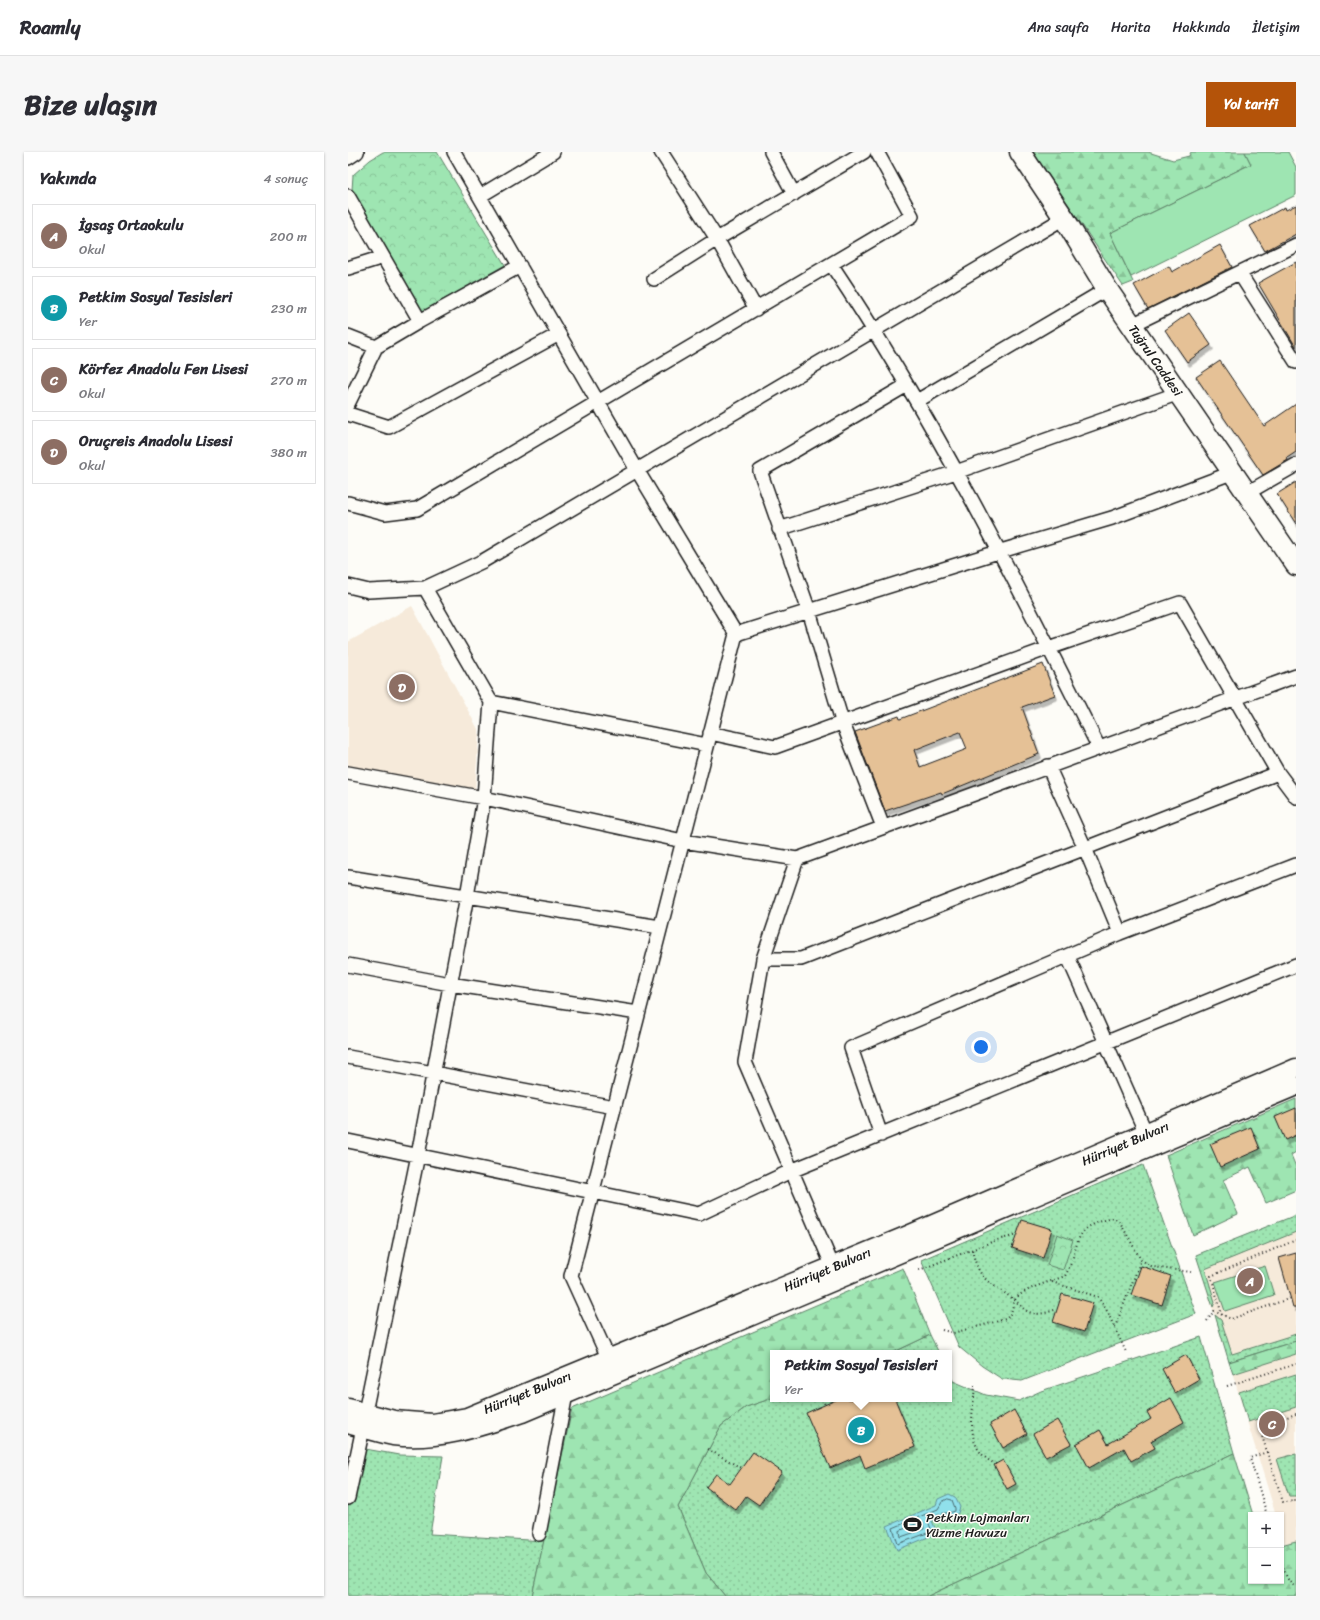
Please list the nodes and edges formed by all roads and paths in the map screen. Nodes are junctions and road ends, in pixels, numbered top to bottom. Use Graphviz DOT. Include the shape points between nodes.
graph roads {
  1 [pos="357,152"];
  2 [pos="454,152"];
  3 [pos="553,152"];
  4 [pos="661,152"];
  5 [pos="771,152"];
  6 [pos="864,152"];
  7 [pos="876,152"];
  8 [pos="1020,152"];
  9 [pos="348,158"];
  10 [pos="794,194"];
  11 [pos="348,196"];
  12 [pos="480,196"];
  13 [pos="1064,218"];
  14 [pos="718,239"];
  15 [pos="1296,245"];
  16 [pos="383,257"];
  17 [pos="831,264"];
  18 [pos="520,266"];
  19 [pos="348,268"];
  20 [pos="1240,274"];
  21 [pos="654,280"];
  22 [pos="1107,289"];
  23 [pos="756,309"];
  24 [pos="420,321"];
  25 [pos="1132,325"];
  26 [pos="874,329"];
  27 [pos="559,334"];
  28 [pos="348,336"];
  29 [pos="376,347"];
  30 [pos="1296,360"];
  31 [pos="907,385"];
  32 [pos="1179,393"];
  33 [pos="917,401"];
  34 [pos="599,403"];
  35 [pos="348,404"];
  36 [pos="348,414"];
  37 [pos="1296,464"];
  38 [pos="637,470"];
  39 [pos="956,472"];
  40 [pos="1234,472"];
  41 [pos="1248,494"];
  42 [pos="348,504"];
  43 [pos="780,529"];
  44 [pos="1001,551"];
  45 [pos="1296,565"];
  46 [pos="348,586"];
  47 [pos="425,588"];
  48 [pos="809,611"];
  49 [pos="736,634"];
  50 [pos="1049,648"];
  51 [pos="1296,676"];
  52 [pos="1235,699"];
  53 [pos="491,702"];
  54 [pos="842,721"];
  55 [pos="709,739"];
  56 [pos="1099,748"];
  57 [pos="1048,766"];
  58 [pos="348,773"];
  59 [pos="1278,773"];
  60 [pos="1296,797"];
  61 [pos="484,798"];
  62 [pos="883,827"];
  63 [pos="683,841"];
  64 [pos="1086,848"];
  65 [pos="797,859"];
  66 [pos="1296,865"];
  67 [pos="348,877"];
  68 [pos="467,896"];
  69 [pos="660,927"];
  70 [pos="1120,933"];
  71 [pos="1068,956"];
  72 [pos="763,959"];
  73 [pos="348,965"];
  74 [pos="1296,965"];
  75 [pos="450,984"];
  76 [pos="638,1013"];
  77 [pos="1105,1043"];
  78 [pos="348,1057"];
  79 [pos="1296,1068"];
  80 [pos="434,1073"];
  81 [pos="1296,1086"];
  82 [pos="614,1107"];
  83 [pos="881,1135"];
  84 [pos="348,1141"];
  85 [pos="1149,1141"];
  86 [pos="418,1156"];
  87 [pos="791,1172"];
  88 [pos="592,1192"];
  89 [pos="1017,1235"];
  90 [pos="1296,1240"];
  91 [pos="972,1250"];
  92 [pos="1141,1260"];
  93 [pos="833,1266"];
  94 [pos="919,1270"];
  95 [pos="1191,1272"];
  96 [pos="1051,1282"];
  97 [pos="1291,1298"];
  98 [pos="1015,1300"];
  99 [pos="1057,1309"];
  100 [pos="1222,1315"];
  101 [pos="1207,1321"];
  102 [pos="1115,1328"];
  103 [pos="942,1330"];
  104 [pos="1126,1352"];
  105 [pos="1296,1364"];
  106 [pos="612,1366"];
  107 [pos="975,1385"];
  108 [pos="1227,1386"];
  109 [pos="566,1394"];
  110 [pos="824,1402"];
  111 [pos="825,1405"];
  112 [pos="348,1408"];
  113 [pos="1296,1414"];
  114 [pos="359,1421"];
  115 [pos="708,1449"];
  116 [pos="1267,1452"];
  117 [pos="996,1464"];
  118 [pos="741,1468"];
  119 [pos="348,1498"];
  120 [pos="1296,1501"];
  121 [pos="1266,1512"];
  122 [pos="539,1534"];
  123 [pos="1284,1569"];
  124 [pos="1296,1587"];
  1 -- 9 [label="street"];
  2 -- 12 [label="street"];
  3 -- 12 [label="street"];
  4 -- 14 [label="street"];
  5 -- 10 [label="street"];
  6 -- 10 [label="street"];
  7 -- 17 [label="street" via="912,216"];
  8 -- 13 [label="main road, Tuğrul Caddesi"];
  10 -- 14 [label="street"];
  11 -- 16 [label="street"];
  12 -- 18 [label="street"];
  13 -- 22 [label="main road, Tuğrul Caddesi"];
  13 -- 26 [label="street"];
  14 -- 21 [label="street"];
  14 -- 23 [label="street"];
  15 -- 20 [label="street"];
  16 -- 19 [label="street"];
  16 -- 24 [label="street"];
  17 -- 23 [label="street"];
  17 -- 26 [label="street"];
  18 -- 24 [label="street"];
  18 -- 27 [label="street"];
  20 -- 25 [label="street"];
  20 -- 30 [label="street"];
  22 -- 25 [label="main road, Tuğrul Caddesi"];
  22 -- 33 [label="street"];
  23 -- 34 [label="street"];
  24 -- 29 [label="street"];
  25 -- 32 [label="main road, Tuğrul Caddesi"];
  26 -- 31 [label="street"];
  26 -- 38 [label="street"];
  27 -- 34 [label="street"];
  27 -- 36 [label="street" via="389,427"];
  28 -- 29 [label="street"];
  29 -- 35 [label="street"];
  31 -- 33 [label="street"];
  31 -- 43 [label="street" via="760,471"];
  32 -- 39 [label="street"];
  32 -- 40 [label="main road, Tuğrul Caddesi"];
  33 -- 39 [label="street"];
  34 -- 38 [label="street"];
  34 -- 42 [label="street" via="417,509 385,513"];
  37 -- 41 [label="street"];
  38 -- 47 [label="street" via="483,561"];
  38 -- 49 [label="street"];
  39 -- 43 [label="street"];
  39 -- 44 [label="street"];
  40 -- 41 [label="main road, Tuğrul Caddesi"];
  40 -- 44 [label="street" via="1112,518"];
  41 -- 45 [label="main road, Tuğrul Caddesi"];
  43 -- 48 [label="street"];
  44 -- 48 [label="street"];
  44 -- 50 [label="street"];
  46 -- 47 [label="street" via="369,591"];
  47 -- 53 [label="street"];
  48 -- 49 [label="street"];
  48 -- 54 [label="street"];
  49 -- 55 [label="street"];
  50 -- 52 [label="street" via="1180,604"];
  50 -- 54 [label="street"];
  50 -- 56 [label="street"];
  51 -- 52 [label="street"];
  52 -- 56 [label="street"];
  52 -- 59 [label="street"];
  53 -- 55 [label="street"];
  53 -- 61 [label="street"];
  54 -- 55 [label="street" via="775,747"];
  54 -- 62 [label="street"];
  55 -- 63 [label="street"];
  56 -- 57 [label="street"];
  57 -- 62 [label="street"];
  57 -- 64 [label="street"];
  58 -- 61 [label="street"];
  59 -- 60 [label="street"];
  59 -- 64 [label="street"];
  61 -- 63 [label="street"];
  61 -- 68 [label="street"];
  62 -- 65 [label="street"];
  63 -- 65 [label="street"];
  63 -- 69 [label="street"];
  64 -- 70 [label="street"];
  64 -- 72 [label="street" via="801,959"];
  65 -- 72 [label="street"];
  66 -- 70 [label="street"];
  67 -- 68 [label="street"];
  68 -- 69 [label="street"];
  68 -- 75 [label="street"];
  69 -- 76 [label="street"];
  70 -- 71 [label="street"];
  71 -- 77 [label="street"];
  71 -- 83 [label="street" via="851,1048"];
  72 -- 87 [label="street" via="745,1062"];
  73 -- 75 [label="street"];
  74 -- 77 [label="street"];
  75 -- 76 [label="street"];
  75 -- 80 [label="street"];
  76 -- 82 [label="street"];
  77 -- 83 [label="street"];
  77 -- 85 [label="street"];
  78 -- 80 [label="street"];
  79 -- 85 [label="main road, Hürriyet Bulvarı"];
  80 -- 82 [label="street"];
  80 -- 86 [label="street"];
  81 -- 85 [label="main road, Hürriyet Bulvarı"];
  82 -- 88 [label="street"];
  83 -- 87 [label="street"];
  84 -- 86 [label="street"];
  85 -- 93 [label="main road, Hürriyet Bulvarı"];
  85 -- 106 [label="main road, Hürriyet Bulvarı"];
  86 -- 88 [label="street"];
  86 -- 114 [label="street"];
  87 -- 88 [label="street" via="699,1214"];
  87 -- 93 [label="street"];
  88 -- 106 [label="street" via="571,1276"];
  89 -- 91 [label="path"];
  90 -- 100 [label="path" via="1211,1276"];
  91 -- 94 [label="path"];
  91 -- 98 [label="path" via="976,1267 984,1279"];
  92 -- 95 [label="path" via="1153,1267"];
  92 -- 96 [label="path" via="1121,1224 1114,1218 1101,1221 1085,1228 1077,1242 1072,1265 1065,1276"];
  92 -- 102 [label="path"];
  93 -- 106 [label="main road, Hürriyet Bulvarı"];
  96 -- 98 [label="path" via="1023,1292"];
  96 -- 102 [label="path" via="1098,1297"];
  97 -- 100 [label="path" via="1231,1318"];
  98 -- 99 [label="path" via="1031,1313 1041,1314"];
  98 -- 103 [label="path" via="1012,1313 1006,1319 953,1333"];
  100 -- 101 [label="path" via="1214,1311"];
  102 -- 104 [label="path"];
  105 -- 108 [label="path"];
  106 -- 109 [label="main road, Hürriyet Bulvarı"];
  106 -- 114 [label="main road, Hürriyet Bulvarı" via="467,1417 432,1423"];
  107 -- 117 [label="path" via="972,1428 975,1444 986,1459"];
  109 -- 114 [label="main road, Hürriyet Bulvarı" via="469,1431 430,1436 393,1436"];
  109 -- 122 [label="street"];
  110 -- 111 [label="path"];
  112 -- 114 [label="main road, Hürriyet Bulvarı"];
  113 -- 116 [label="path" via="1268,1423 1262,1436"];
  114 -- 119 [label="street"];
  115 -- 118 [label="path"];
  116 -- 120 [label="path" via="1283,1502"];
  116 -- 121 [label="path" via="1250,1458"];
  123 -- 124 [label="path" via="1292,1585"];
}
